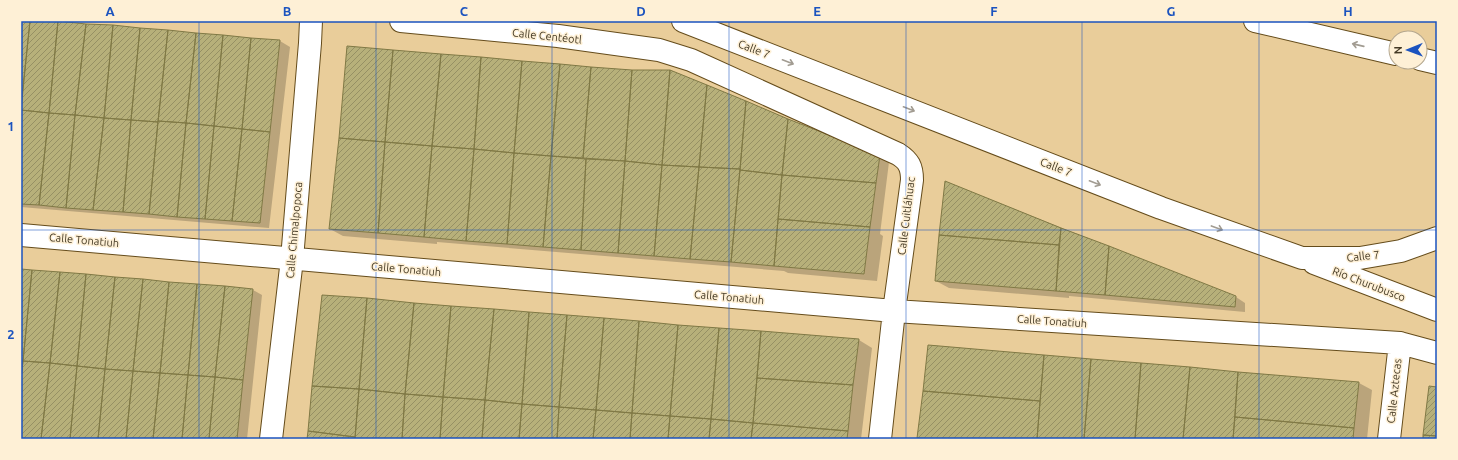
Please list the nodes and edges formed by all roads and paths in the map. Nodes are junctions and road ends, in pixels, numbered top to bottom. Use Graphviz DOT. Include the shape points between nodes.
graph roads {
  1 [pos="311,21"];
  2 [pos="401,21"];
  3 [pos="683,21"];
  4 [pos="1254,21"];
  5 [pos="1388,52"];
  6 [pos="691,60"];
  7 [pos="21,235"];
  8 [pos="1437,238"];
  9 [pos="1302,258"];
  10 [pos="292,259"];
  11 [pos="1437,310"];
  12 [pos="894,311"];
  13 [pos="1400,343"];
  14 [pos="1437,353"];
  15 [pos="271,439"];
  16 [pos="880,439"];
  17 [pos="1389,439"];
  1 -- 10 [label="street, Calle Chimalpopoca"];
  2 -- 6 [label="street, Calle Centéotl" via="558,36 659,50"];
  3 -- 9 [label="street, Calle 7, one-way" via="1161,208"];
  5 -- 4 [label="street, one-way"];
  6 -- 12 [label="street, Calle Cuitláhuac" via="898,154 910,164 912,180"];
  7 -- 10 [label="street, Calle Tonatiuh"];
  8 -- 9 [label="street, Calle 7" via="1401,251 1360,258"];
  9 -- 11 [label="street, Río Churubusco"];
  10 -- 12 [label="street, Calle Tonatiuh"];
  10 -- 15 [label="street, Calle Chimalpopoca"];
  12 -- 13 [label="street, Calle Tonatiuh"];
  12 -- 16 [label="street, Calle Cuitláhuac"];
  13 -- 14 [label="street, Calle Tonatiuh"];
  13 -- 17 [label="street, Calle Aztecas"];
}
